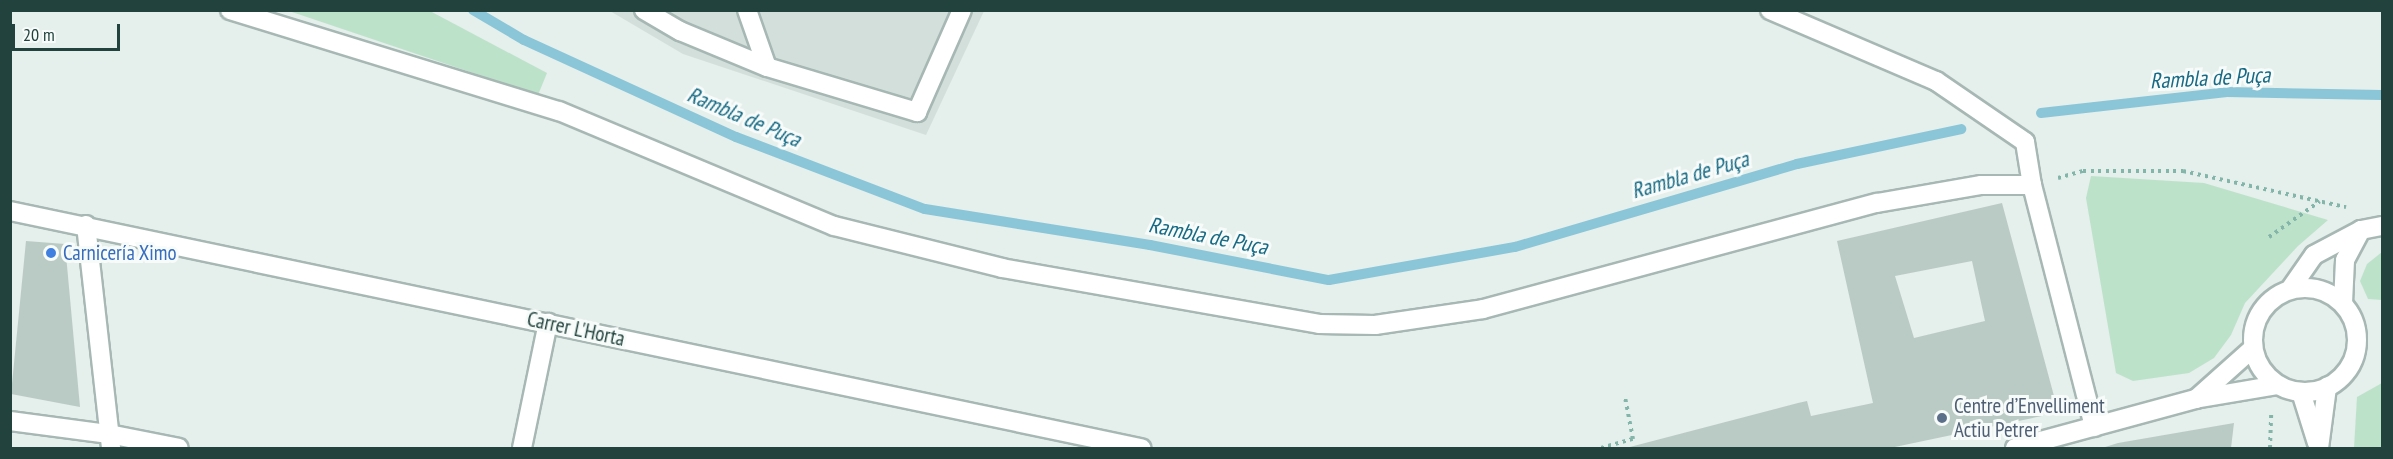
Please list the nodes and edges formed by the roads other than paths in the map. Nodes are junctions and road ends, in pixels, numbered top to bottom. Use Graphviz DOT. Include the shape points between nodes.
graph roads {
  1 [pos="230,10"];
  2 [pos="644,10"];
  3 [pos="747,10"];
  4 [pos="962,10"];
  5 [pos="1770,10"];
  6 [pos="767,67"];
  7 [pos="2032,185"];
  8 [pos="10,211"];
  9 [pos="86,225"];
  10 [pos="2382,226"];
  11 [pos="2361,230"];
  12 [pos="2291,288"];
  13 [pos="2343,303"];
  14 [pos="548,323"];
  15 [pos="2253,348"];
  16 [pos="2277,385"];
  17 [pos="2327,387"];
  18 [pos="2301,392"];
  19 [pos="2195,399"];
  20 [pos="10,421"];
  21 [pos="2094,427"];
  22 [pos="110,441"];
  23 [pos="179,448"];
  24 [pos="522,448"];
  25 [pos="1141,448"];
  26 [pos="2014,448"];
  27 [pos="2319,448"];
  1 -- 7 [label="street" via="559,111 834,226 1002,268 1319,324 1375,325 1483,309 1877,203 1981,185"];
  2 -- 6 [label="street" via="680,31"];
  3 -- 6 [label="street"];
  4 -- 6 [label="street" via="917,112"];
  5 -- 7 [label="street" via="1936,81 2025,142"];
  7 -- 21 [label="street"];
  8 -- 9 [label="street, Carrer L'Horta"];
  9 -- 14 [label="street, Carrer L'Horta"];
  9 -- 22 [label="street"];
  10 -- 11 [label="street"];
  11 -- 12 [label="street" via="2314,255"];
  11 -- 13 [label="street" via="2345,260"];
  12 -- 13 [label="street" via="2319,289"];
  12 -- 15 [label="street" via="2268,301 2254,322"];
  13 -- 17 [label="street" via="2352,316 2358,338 2354,359 2343,376"];
  14 -- 24 [label="street"];
  14 -- 25 [label="street, Carrer L'Horta"];
  15 -- 16 [label="street" via="2260,369"];
  15 -- 19 [label="street"];
  16 -- 18 [label="street"];
  16 -- 19 [label="street"];
  17 -- 18 [label="street"];
  17 -- 27 [label="street"];
  18 -- 27 [label="street"];
  19 -- 21 [label="street"];
  20 -- 22 [label="street"];
  21 -- 26 [label="street"];
  22 -- 23 [label="street"];
}
